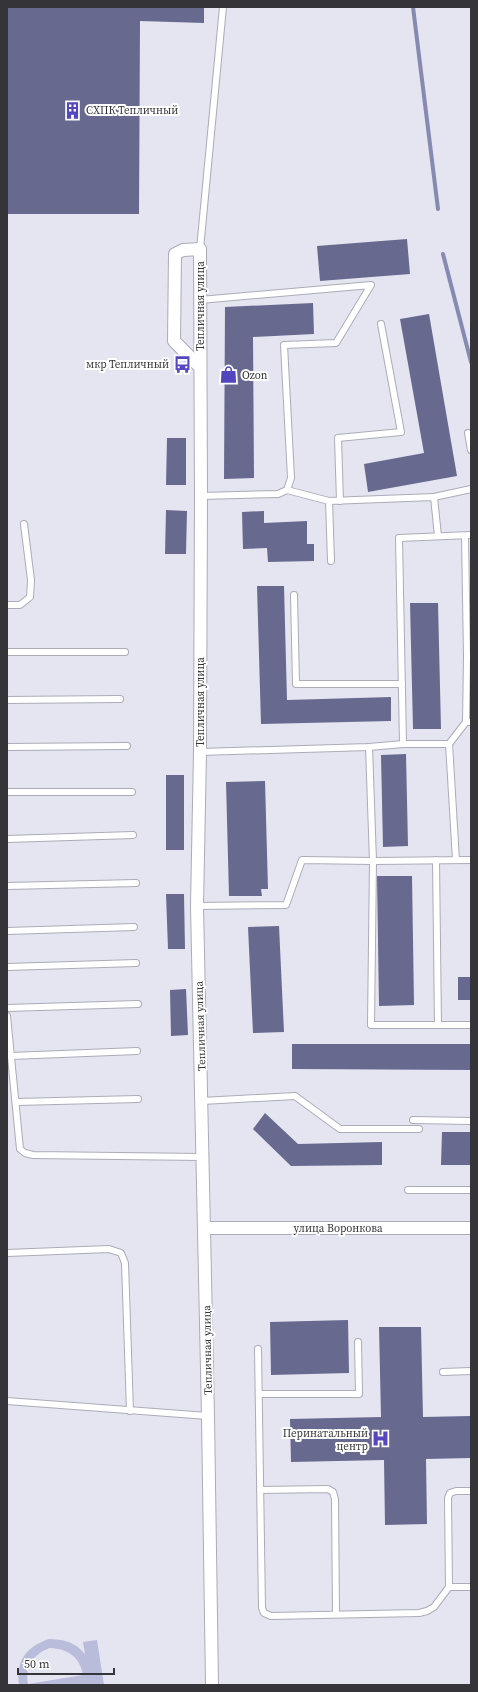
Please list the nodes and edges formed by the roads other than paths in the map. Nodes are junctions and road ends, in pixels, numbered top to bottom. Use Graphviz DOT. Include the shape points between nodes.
graph roads {
  1 [pos="224,7"];
  2 [pos="200,249"];
  3 [pos="200,300"];
  4 [pos="381,324"];
  5 [pos="200,367"];
  6 [pos="468,433"];
  7 [pos="471,450"];
  8 [pos="471,489"];
  9 [pos="287,490"];
  10 [pos="201,496"];
  11 [pos="434,497"];
  12 [pos="340,501"];
  13 [pos="329,502"];
  14 [pos="24,524"];
  15 [pos="438,536"];
  16 [pos="468,536"];
  17 [pos="331,561"];
  18 [pos="294,595"];
  19 [pos="7,605"];
  20 [pos="7,652"];
  21 [pos="125,652"];
  22 [pos="469,657"];
  23 [pos="402,684"];
  24 [pos="120,699"];
  25 [pos="7,700"];
  26 [pos="468,722"];
  27 [pos="403,744"];
  28 [pos="449,744"];
  29 [pos="127,746"];
  30 [pos="7,747"];
  31 [pos="369,747"];
  32 [pos="200,752"];
  33 [pos="7,792"];
  34 [pos="132,792"];
  35 [pos="133,835"];
  36 [pos="7,839"];
  37 [pos="436,860"];
  38 [pos="456,860"];
  39 [pos="471,860"];
  40 [pos="373,861"];
  41 [pos="136,883"];
  42 [pos="7,886"];
  43 [pos="197,906"];
  44 [pos="134,927"];
  45 [pos="7,931"];
  46 [pos="136,963"];
  47 [pos="7,967"];
  48 [pos="138,1004"];
  49 [pos="7,1008"];
  50 [pos="7,1016"];
  51 [pos="438,1025"];
  52 [pos="471,1026"];
  53 [pos="137,1051"];
  54 [pos="11,1056"];
  55 [pos="138,1099"];
  56 [pos="202,1101"];
  57 [pos="16,1102"];
  58 [pos="412,1120"];
  59 [pos="471,1121"];
  60 [pos="419,1130"];
  61 [pos="203,1157"];
  62 [pos="408,1190"];
  63 [pos="471,1190"];
  64 [pos="204,1228"];
  65 [pos="471,1228"];
  66 [pos="7,1253"];
  67 [pos="358,1342"];
  68 [pos="258,1349"];
  69 [pos="471,1371"];
  70 [pos="443,1372"];
  71 [pos="259,1394"];
  72 [pos="7,1401"];
  73 [pos="130,1410"];
  74 [pos="208,1416"];
  75 [pos="260,1490"];
  76 [pos="471,1491"];
  77 [pos="449,1587"];
  78 [pos="471,1587"];
  79 [pos="336,1614"];
  80 [pos="212,1685"];
  1 -- 2 [label="lane"];
  2 -- 3 [label="street, Тепличная улица"];
  2 -- 5 [label="street, Тепличная улица" via="184,250 175,254 174,341"];
  3 -- 5 [label="street, Тепличная улица"];
  3 -- 9 [label="lane" via="370,285 336,344 284,345 291,478"];
  4 -- 12 [label="lane" via="401,432 338,438"];
  5 -- 10 [label="street, Тепличная улица"];
  6 -- 7 [label="lane"];
  8 -- 11 [label="lane"];
  9 -- 10 [label="lane" via="278,494"];
  9 -- 13 [label="lane"];
  10 -- 32 [label="street, Тепличная улица"];
  11 -- 12 [label="lane"];
  11 -- 15 [label="lane"];
  12 -- 13 [label="lane"];
  13 -- 17 [label="lane"];
  14 -- 19 [label="lane" via="31,580 30,597 20,605"];
  15 -- 16 [label="lane"];
  15 -- 23 [label="lane" via="399,538"];
  16 -- 22 [label="lane"];
  18 -- 23 [label="lane" via="296,684"];
  20 -- 21 [label="lane"];
  22 -- 26 [label="lane"];
  23 -- 27 [label="lane"];
  24 -- 25 [label="lane"];
  26 -- 28 [label="lane"];
  27 -- 28 [label="lane"];
  27 -- 31 [label="lane"];
  28 -- 38 [label="lane"];
  29 -- 30 [label="lane"];
  31 -- 32 [label="lane"];
  31 -- 40 [label="lane"];
  32 -- 43 [label="street, Тепличная улица"];
  33 -- 34 [label="lane"];
  35 -- 36 [label="lane"];
  37 -- 38 [label="lane"];
  37 -- 40 [label="lane"];
  37 -- 51 [label="lane"];
  38 -- 39 [label="lane"];
  40 -- 43 [label="lane" via="302,860 286,905"];
  40 -- 51 [label="lane" via="371,1025"];
  41 -- 42 [label="lane"];
  43 -- 56 [label="street, Тепличная улица"];
  44 -- 45 [label="lane"];
  46 -- 47 [label="lane"];
  48 -- 49 [label="lane"];
  50 -- 54 [label="lane"];
  51 -- 52 [label="lane"];
  53 -- 54 [label="lane"];
  54 -- 57 [label="lane"];
  55 -- 57 [label="lane"];
  56 -- 60 [label="lane" via="295,1096 340,1129"];
  56 -- 61 [label="street, Тепличная улица"];
  57 -- 61 [label="lane" via="20,1149 25,1153"];
  58 -- 59 [label="lane"];
  61 -- 64 [label="street, Тепличная улица"];
  62 -- 63 [label="lane"];
  64 -- 65 [label="street, улица Воронкова"];
  64 -- 74 [label="street, Тепличная улица"];
  66 -- 73 [label="lane" via="109,1249 121,1253 125,1263"];
  67 -- 71 [label="lane" via="359,1394"];
  68 -- 71 [label="lane"];
  69 -- 70 [label="lane"];
  71 -- 75 [label="lane"];
  72 -- 73 [label="lane"];
  73 -- 74 [label="lane"];
  74 -- 80 [label="street, Тепличная улица"];
  75 -- 79 [label="lane" via="264,1613 271,1616"];
  75 -- 79 [label="lane" via="328,1489 333,1492"];
  76 -- 77 [label="lane" via="456,1491 450,1493 448,1498"];
  77 -- 78 [label="lane"];
  77 -- 79 [label="lane" via="434,1606 419,1613"];
}
